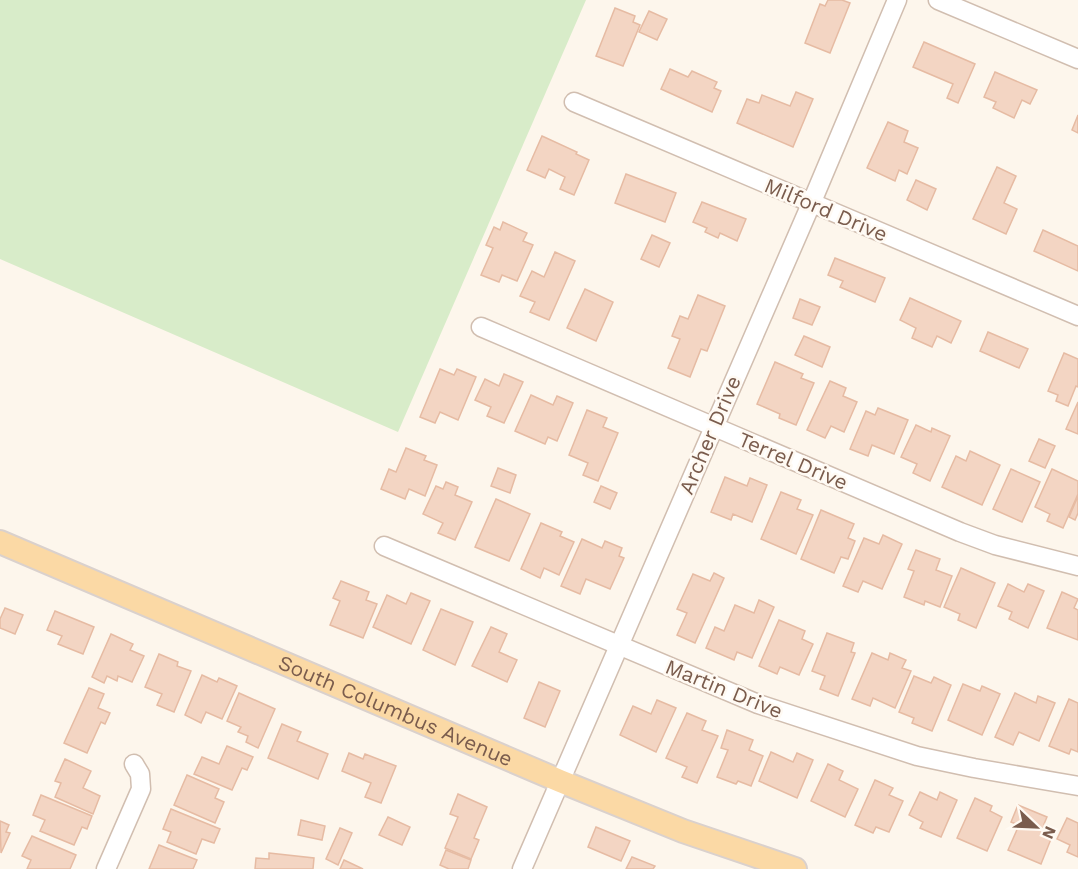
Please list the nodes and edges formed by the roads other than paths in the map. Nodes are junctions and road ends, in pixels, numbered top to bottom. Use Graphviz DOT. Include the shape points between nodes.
graph roads {
  1 [pos="897,0"];
  2 [pos="938,0"];
  3 [pos="1078,59"];
  4 [pos="574,102"];
  5 [pos="811,204"];
  6 [pos="1078,316"];
  7 [pos="481,327"];
  8 [pos="713,427"];
  9 [pos="0,542"];
  10 [pos="384,546"];
  11 [pos="1078,566"];
  12 [pos="619,647"];
  13 [pos="134,764"];
  14 [pos="560,781"];
  15 [pos="1078,786"];
  16 [pos="106,869"];
  17 [pos="522,869"];
  18 [pos="795,869"];
  1 -- 5 [label="street, Archer Drive"];
  2 -- 3 [label="street"];
  4 -- 5 [label="street, Milford Drive"];
  5 -- 6 [label="street, Milford Drive"];
  5 -- 8 [label="street, Archer Drive"];
  7 -- 8 [label="street, Terrel Drive"];
  8 -- 11 [label="street, Terrel Drive" via="960,532"];
  8 -- 12 [label="street, Archer Drive"];
  9 -- 14 [label="main road, South Columbus Avenue"];
  10 -- 12 [label="street, Martin Drive"];
  12 -- 14 [label="street, Archer Drive"];
  12 -- 15 [label="street, Martin Drive" via="758,704 906,753"];
  13 -- 16 [label="street" via="140,774 141,789"];
  14 -- 17 [label="street, Archer Drive"];
  14 -- 18 [label="main road, South Columbus Avenue" via="683,831"];
}
